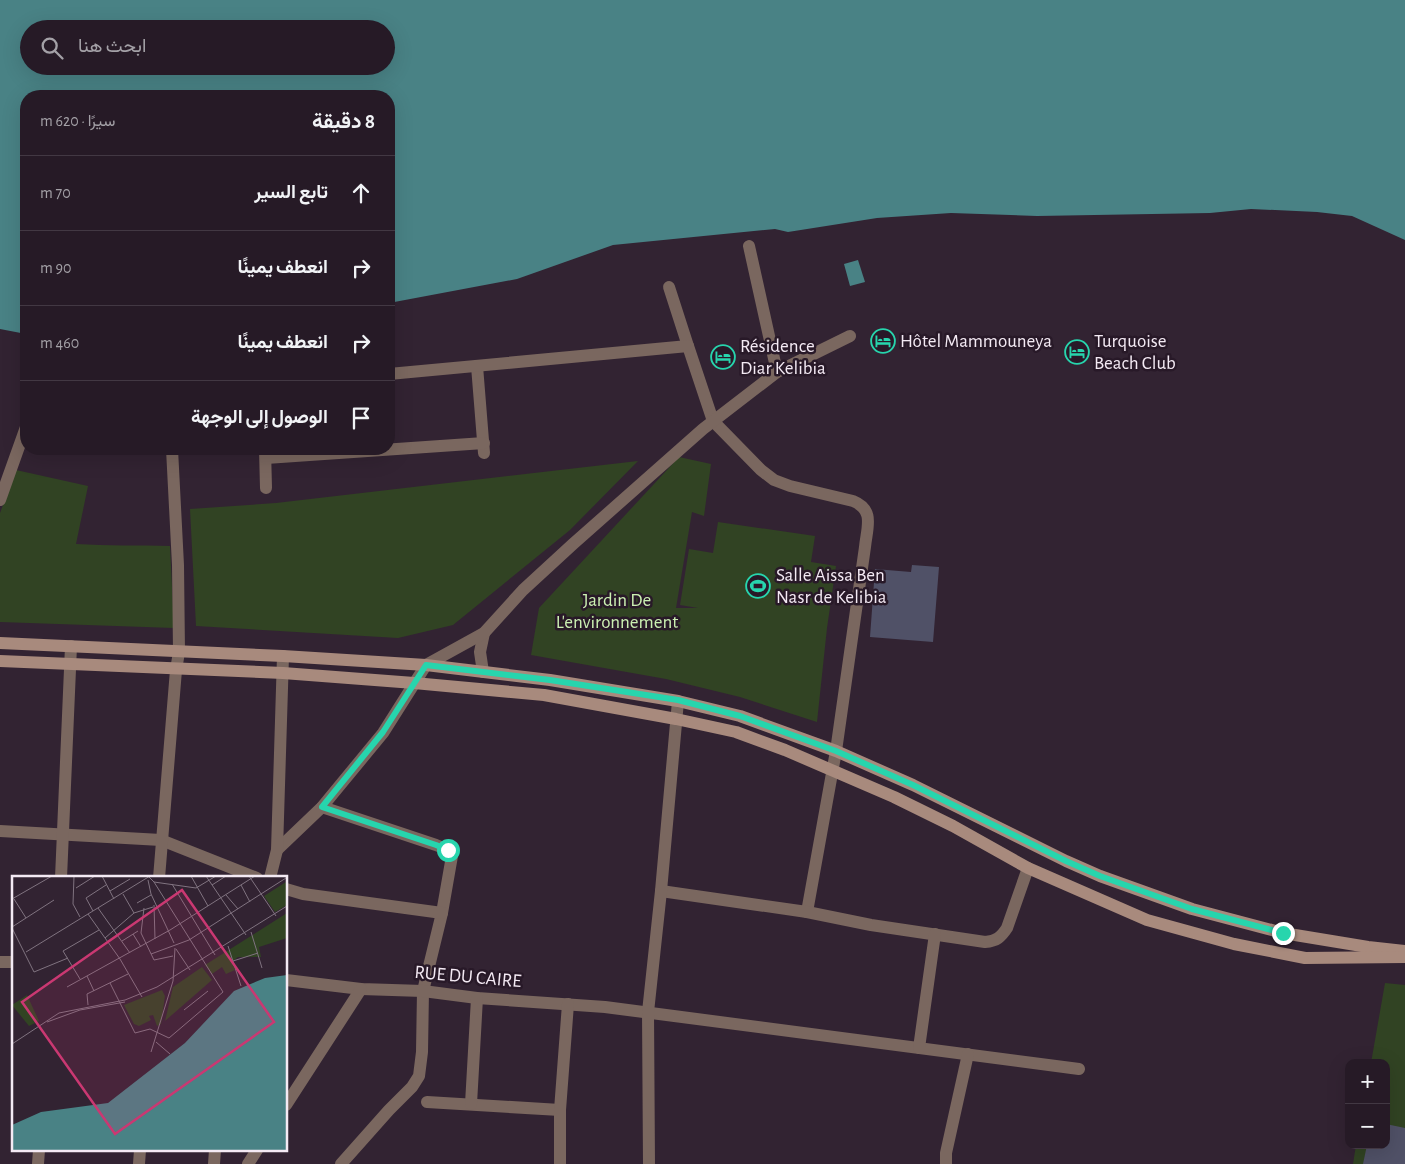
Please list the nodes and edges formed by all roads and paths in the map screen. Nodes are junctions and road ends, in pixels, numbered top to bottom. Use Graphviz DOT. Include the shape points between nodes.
graph roads {
  1 [pos="749,246"];
  2 [pos="669,287"];
  3 [pos="850,336"];
  4 [pos="688,346"];
  5 [pos="477,366"];
  6 [pos="777,372"];
  7 [pos="395,373"];
  8 [pos="713,421"];
  9 [pos="20,444"];
  10 [pos="395,450"];
  11 [pos="172,455"];
  12 [pos="266,455"];
  13 [pos="266,488"];
  14 [pos="0,500"];
  15 [pos="484,633"];
  16 [pos="0,644"];
  17 [pos="71,646"];
  18 [pos="179,652"];
  19 [pos="283,656"];
  20 [pos="0,661"];
  21 [pos="71,665"];
  22 [pos="426,665"];
  23 [pos="176,670"];
  24 [pos="483,672"];
  25 [pos="283,673"];
  26 [pos="414,683"];
  27 [pos="678,700"];
  28 [pos="676,719"];
  29 [pos="836,751"];
  30 [pos="832,770"];
  31 [pos="322,807"];
  32 [pos="0,831"];
  33 [pos="64,834"];
  34 [pos="161,840"];
  35 [pos="277,850"];
  36 [pos="1028,868"];
  37 [pos="61,876"];
  38 [pos="159,876"];
  39 [pos="252,876"];
  40 [pos="270,876"];
  41 [pos="288,890"];
  42 [pos="661,891"];
  43 [pos="807,912"];
  44 [pos="442,913"];
  45 [pos="935,934"];
  46 [pos="1405,951"];
  47 [pos="1405,957"];
  48 [pos="288,980"];
  49 [pos="361,989"];
  50 [pos="423,991"];
  51 [pos="477,998"];
  52 [pos="568,1004"];
  53 [pos="648,1012"];
  54 [pos="919,1048"];
  55 [pos="968,1054"];
  56 [pos="1079,1069"];
  57 [pos="427,1102"];
  58 [pos="288,1103"];
  59 [pos="471,1104"];
  60 [pos="560,1110"];
  61 [pos="256,1152"];
  62 [pos="248,1164"];
  63 [pos="341,1164"];
  64 [pos="560,1164"];
  65 [pos="649,1164"];
  66 [pos="946,1164"];
  1 -- 6 [label="street"];
  2 -- 4 [label="street"];
  3 -- 6 [label="street"];
  4 -- 5 [label="street"];
  4 -- 8 [label="street"];
  5 -- 7 [label="street"];
  5 -- 10 [label="street" via="484,448"];
  6 -- 8 [label="street"];
  8 -- 15 [label="street" via="573,544"];
  8 -- 29 [label="street" via="774,480 862,504 867,511 865,547"];
  9 -- 14 [label="street"];
  11 -- 18 [label="street"];
  12 -- 13 [label="street"];
  15 -- 22 [label="street"];
  15 -- 24 [label="street" via="480,652"];
  16 -- 17 [label="main road"];
  17 -- 18 [label="main road"];
  17 -- 21 [label="street"];
  18 -- 19 [label="main road"];
  18 -- 23 [label="street"];
  19 -- 22 [label="main road"];
  19 -- 25 [label="street"];
  20 -- 21 [label="main road"];
  21 -- 23 [label="main road"];
  21 -- 33 [label="street"];
  22 -- 24 [label="main road"];
  22 -- 26 [label="street"];
  23 -- 25 [label="main road"];
  23 -- 34 [label="street"];
  24 -- 27 [label="main road"];
  25 -- 26 [label="main road"];
  25 -- 35 [label="street"];
  26 -- 28 [label="main road" via="544,695"];
  26 -- 31 [label="street" via="383,732"];
  27 -- 28 [label="street"];
  27 -- 29 [label="main road" via="740,716"];
  28 -- 30 [label="main road" via="736,732"];
  28 -- 42 [label="street"];
  29 -- 30 [label="street"];
  29 -- 46 [label="main road" via="936,796 1066,861 1183,906 1283,933"];
  30 -- 36 [label="main road" via="953,826"];
  30 -- 43 [label="street"];
  31 -- 35 [label="street"];
  31 -- 44 [label="street" via="448,850 452,856"];
  32 -- 33 [label="street"];
  33 -- 34 [label="street"];
  33 -- 37 [label="street"];
  34 -- 38 [label="street"];
  34 -- 39 [label="street"];
  35 -- 40 [label="street"];
  36 -- 45 [label="street" via="1007,928 995,941"];
  36 -- 47 [label="main road" via="1147,920 1234,944 1305,958"];
  41 -- 44 [label="street"];
  42 -- 43 [label="street"];
  42 -- 53 [label="street"];
  43 -- 45 [label="street"];
  44 -- 50 [label="street"];
  45 -- 54 [label="street"];
  48 -- 49 [label="street, RUE DU CAIRE"];
  49 -- 50 [label="street, RUE DU CAIRE"];
  49 -- 58 [label="street"];
  50 -- 51 [label="street, RUE DU CAIRE"];
  50 -- 63 [label="street" via="419,1076"];
  51 -- 52 [label="street, RUE DU CAIRE"];
  51 -- 59 [label="street"];
  52 -- 53 [label="street, RUE DU CAIRE"];
  52 -- 60 [label="street"];
  53 -- 54 [label="street, RUE DU CAIRE"];
  53 -- 65 [label="street"];
  54 -- 55 [label="street, RUE DU CAIRE"];
  55 -- 56 [label="street, RUE DU CAIRE"];
  55 -- 66 [label="street"];
  57 -- 59 [label="street"];
  59 -- 60 [label="street"];
  60 -- 64 [label="street"];
  61 -- 62 [label="street"];
}
